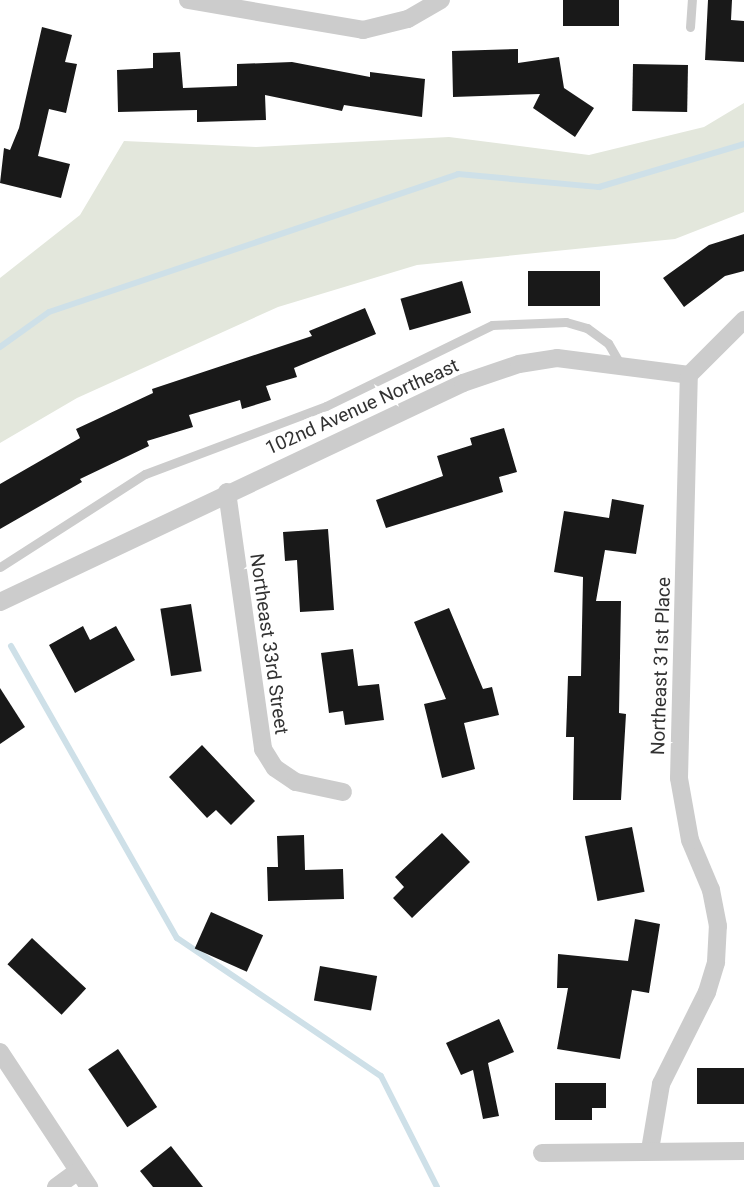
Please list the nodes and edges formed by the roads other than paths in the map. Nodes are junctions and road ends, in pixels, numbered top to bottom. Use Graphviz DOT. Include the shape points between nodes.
graph roads {
  1 [pos="188,0"];
  2 [pos="441,0"];
  3 [pos="691,0"];
  4 [pos="690,27"];
  5 [pos="744,320"];
  6 [pos="620,364"];
  7 [pos="689,375"];
  8 [pos="226,492"];
  9 [pos="0,567"];
  10 [pos="0,602"];
  11 [pos="342,792"];
  12 [pos="0,1052"];
  13 [pos="650,1150"];
  14 [pos="744,1151"];
  15 [pos="542,1153"];
  16 [pos="78,1171"];
  17 [pos="56,1187"];
  18 [pos="89,1187"];
  1 -- 2 [label="street" via="363,30 408,19"];
  3 -- 4 [label="lane"];
  5 -- 7 [label="street"];
  6 -- 7 [label="street, 102nd Avenue Northeast"];
  6 -- 8 [label="street, 102nd Avenue Northeast" via="557,358 519,364 463,383"];
  6 -- 9 [label="lane" via="608,343 587,328 566,322 492,325 326,406 145,474"];
  7 -- 13 [label="street, Northeast 31st Place" via="679,778 690,840 711,890 718,926 716,962 707,992 661,1084"];
  8 -- 10 [label="street, 102nd Avenue Northeast"];
  8 -- 11 [label="street, Northeast 33rd Street" via="263,749 275,768 296,782"];
  12 -- 16 [label="street"];
  13 -- 14 [label="street"];
  13 -- 15 [label="street"];
  16 -- 17 [label="street"];
  16 -- 18 [label="street"];
}
